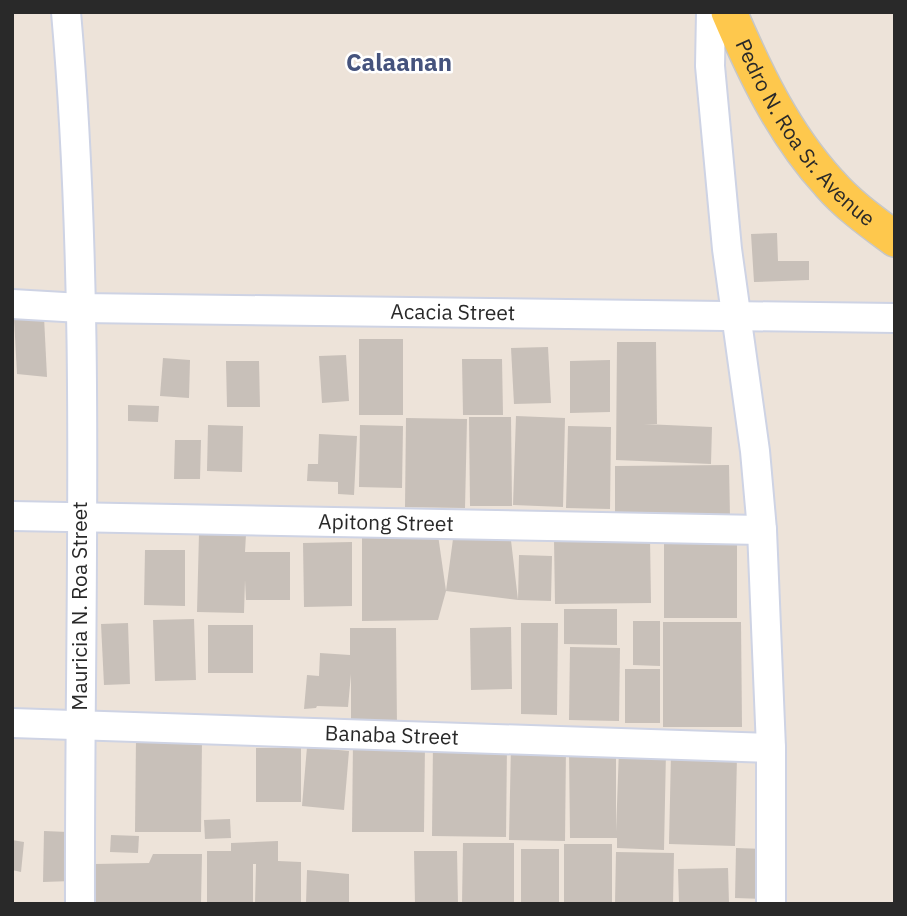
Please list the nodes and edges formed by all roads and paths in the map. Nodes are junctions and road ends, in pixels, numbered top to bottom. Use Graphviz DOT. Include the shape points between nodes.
graph roads {
  1 [pos="66,12"];
  2 [pos="711,12"];
  3 [pos="729,12"];
  4 [pos="895,239"];
  5 [pos="12,304"];
  6 [pos="81,308"];
  7 [pos="735,317"];
  8 [pos="895,318"];
  9 [pos="12,516"];
  10 [pos="81,518"];
  11 [pos="762,530"];
  12 [pos="12,723"];
  13 [pos="80,723"];
  14 [pos="771,748"];
  15 [pos="80,904"];
  16 [pos="771,904"];
  1 -- 6 [label="street, Mauricia N. Roa Street"];
  2 -- 7 [label="street" via="711,78"];
  3 -- 4 [label="main road, Pedro N. Roa Sr. Avenue" via="774,107 802,148 837,191"];
  5 -- 6 [label="street, Acacia Street"];
  6 -- 7 [label="street, Acacia Street"];
  6 -- 10 [label="street, Mauricia N. Roa Street"];
  7 -- 8 [label="street, Acacia Street"];
  7 -- 11 [label="street"];
  9 -- 10 [label="street, Apitong Street"];
  10 -- 11 [label="street, Apitong Street"];
  10 -- 13 [label="street, Mauricia N. Roa Street"];
  11 -- 14 [label="street"];
  12 -- 13 [label="street, Banaba Street"];
  13 -- 14 [label="street, Banaba Street"];
  13 -- 15 [label="street, Mauricia N. Roa Street"];
  14 -- 16 [label="street"];
}
